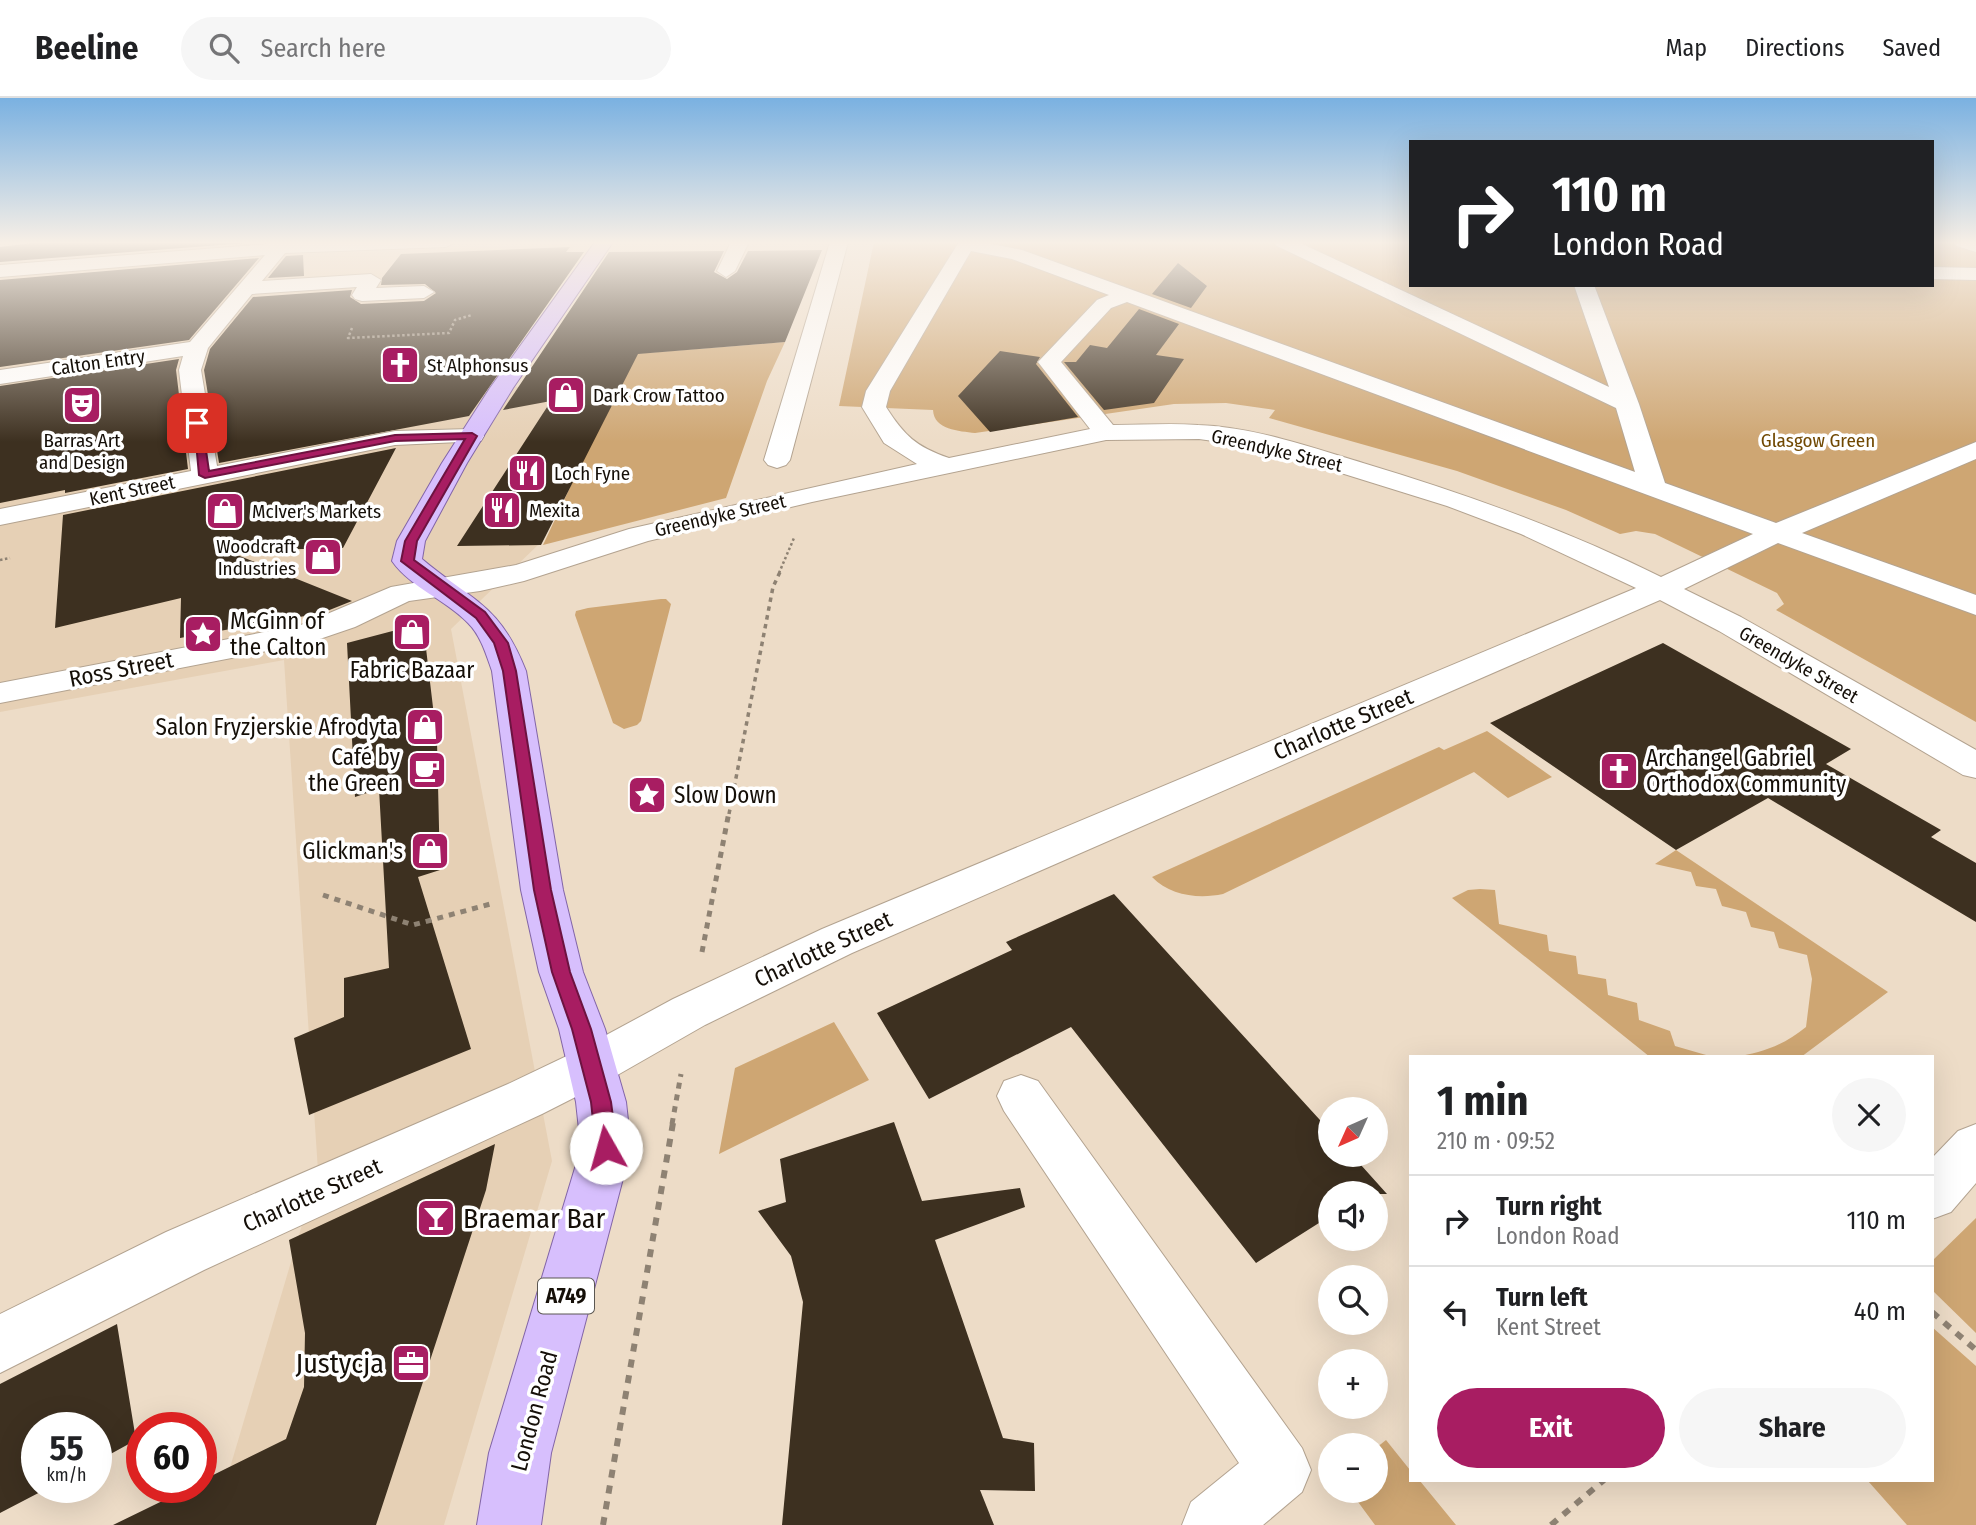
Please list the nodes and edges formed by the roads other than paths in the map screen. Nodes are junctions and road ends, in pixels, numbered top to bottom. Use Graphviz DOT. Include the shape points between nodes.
graph roads {
  1 [pos="230,309"];
  2 [pos="555,309"];
  3 [pos="820,309"];
  4 [pos="927,309"];
  5 [pos="1100,309"];
  6 [pos="1163,309"];
  7 [pos="1425,309"];
  8 [pos="1593,309"];
  9 [pos="197,347"];
  10 [pos="0,377"];
  11 [pos="1628,404"];
  12 [pos="1105,433"];
  13 [pos="472,436"];
  14 [pos="1976,450"];
  15 [pos="776,460"];
  16 [pos="945,465"];
  17 [pos="205,475"];
  18 [pos="1653,488"];
  19 [pos="1,516"];
  20 [pos="1777,534"];
  21 [pos="0,546"];
  22 [pos="441,586"];
  23 [pos="1662,588"];
  24 [pos="1976,606"];
  25 [pos="0,693"];
  26 [pos="1976,766"];
  27 [pos="590,1067"];
  28 [pos="1021,1096"];
  29 [pos="1976,1147"];
  30 [pos="1934,1193"];
  31 [pos="0,1344"];
  32 [pos="509,1525"];
  33 [pos="1214,1525"];
  1 -- 9 [label="street"];
  2 -- 13 [label="main road, London Road / A749"];
  3 -- 15 [label="street"];
  4 -- 16 [label="street" via="878,391 874,407 900,443"];
  5 -- 12 [label="street" via="1049,362"];
  6 -- 18 [label="street"];
  7 -- 11 [label="street"];
  8 -- 11 [label="street"];
  9 -- 10 [label="street, Calton Entry"];
  9 -- 17 [label="street" via="190,370"];
  11 -- 18 [label="street"];
  12 -- 16 [label="street, Greendyke Street"];
  12 -- 23 [label="street, Greendyke Street" via="1218,434 1304,453 1497,514"];
  13 -- 17 [label="street, Kent Street" via="395,438"];
  13 -- 22 [label="main road, London Road / A749" via="408,551 407,561"];
  14 -- 20 [label="street, Charlotte Street"];
  16 -- 22 [label="street, Greendyke Street" via="639,535 524,572"];
  17 -- 19 [label="street, Kent Street"];
  18 -- 20 [label="street"];
  19 -- 21 [label="street"];
  20 -- 23 [label="street, Charlotte Street"];
  20 -- 24 [label="street"];
  22 -- 25 [label="street, Ross Street" via="402,593 308,633"];
  22 -- 27 [label="main road, London Road / A749" via="480,615 501,643 542,890"];
  23 -- 26 [label="street, Greendyke Street"];
  23 -- 27 [label="street, Charlotte Street" via="837,941 688,1012"];
  27 -- 31 [label="street, Charlotte Street" via="185,1251"];
  27 -- 32 [label="main road, London Road / A749" via="601,1102 606,1148 520,1453"];
  28 -- 33 [label="street" via="1280,1470"];
  29 -- 30 [label="street"];
}
